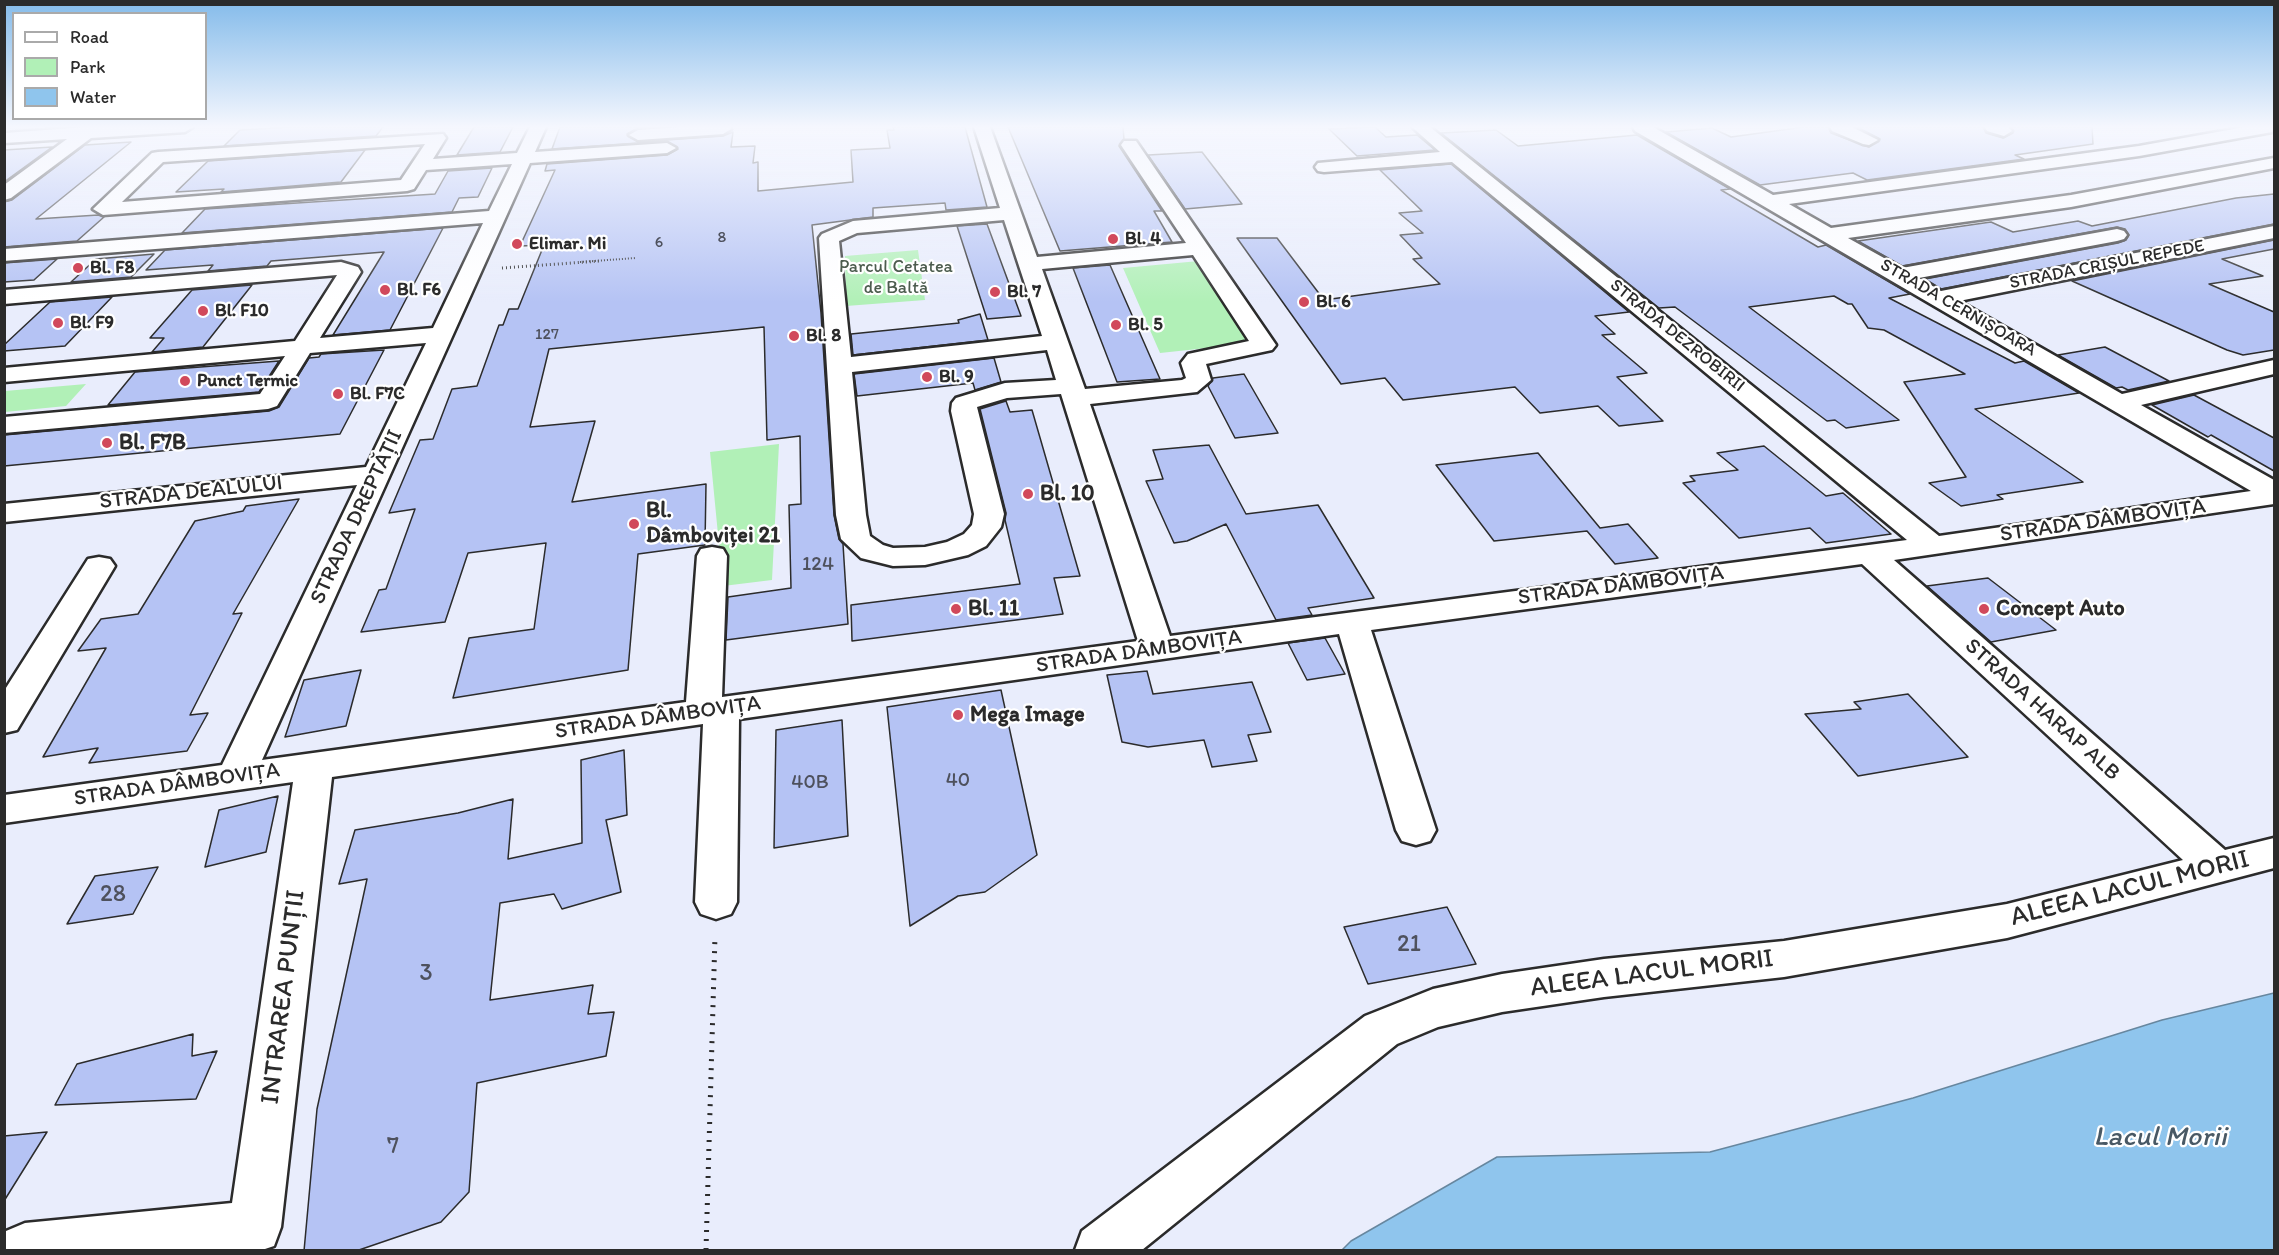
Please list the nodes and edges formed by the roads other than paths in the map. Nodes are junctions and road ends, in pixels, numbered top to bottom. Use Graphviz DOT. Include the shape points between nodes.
graph roads {
  1 [pos="128,186"];
  2 [pos="400,186"];
  3 [pos="510,186"];
  4 [pos="1002,186"];
  5 [pos="1158,186"];
  6 [pos="1492,186"];
  7 [pos="1745,186"];
  8 [pos="1885,186"];
  9 [pos="2156,186"];
  10 [pos="1772,201"];
  11 [pos="160,204"];
  12 [pos="1012,213"];
  13 [pos="496,216"];
  14 [pos="2274,232"];
  15 [pos="1831,234"];
  16 [pos="2117,235"];
  17 [pos="236,237"];
  18 [pos="119,246"];
  19 [pos="1201,249"];
  20 [pos="4,255"];
  21 [pos="1030,264"];
  22 [pos="1901,275"];
  23 [pos="198,280"];
  24 [pos="4,297"];
  25 [pos="1940,298"];
  26 [pos="442,334"];
  27 [pos="1056,342"];
  28 [pos="303,346"];
  29 [pos="119,364"];
  30 [pos="839,366"];
  31 [pos="2274,367"];
  32 [pos="4,375"];
  33 [pos="1073,392"];
  34 [pos="2119,402"];
  35 [pos="68,419"];
  36 [pos="4,425"];
  37 [pos="377,474"];
  38 [pos="2274,494"];
  39 [pos="4,513"];
  40 [pos="1933,546"];
  41 [pos="1869,554"];
  42 [pos="712,556"];
  43 [pos="99,567"];
  44 [pos="1352,622"];
  45 [pos="1157,649"];
  46 [pos="712,711"];
  47 [pos="4,721"];
  48 [pos="314,766"];
  49 [pos="236,777"];
  50 [pos="4,809"];
  51 [pos="1416,830"];
  52 [pos="2274,854"];
  53 [pos="2216,866"];
  54 [pos="716,902"];
  55 [pos="25,1251"];
  56 [pos="1101,1251"];
  1 -- 11 [label="street" via="103,209"];
  2 -- 11 [label="street"];
  3 -- 13 [label="street, STRADA DREPTĂȚII"];
  4 -- 12 [label="street"];
  5 -- 19 [label="street"];
  6 -- 40 [label="street, STRADA DEZROBIRII"];
  7 -- 10 [label="street, STRADA CERNIȘOARA"];
  8 -- 10 [label="street"];
  9 -- 15 [label="street"];
  10 -- 15 [label="street, STRADA CERNIȘOARA"];
  11 -- 18 [label="street"];
  12 -- 21 [label="street"];
  12 -- 30 [label="street" via="853,227 829,238"];
  13 -- 17 [label="street"];
  13 -- 26 [label="street, STRADA DREPTĂȚII"];
  14 -- 25 [label="street, STRADA CRIȘUL REPEDE"];
  15 -- 22 [label="street, STRADA CERNIȘOARA"];
  16 -- 22 [label="street"];
  17 -- 18 [label="street"];
  17 -- 23 [label="street"];
  18 -- 20 [label="street"];
  19 -- 21 [label="street"];
  19 -- 33 [label="street" via="1264,345 1197,359 1193,363 1199,380 1188,387"];
  21 -- 27 [label="street"];
  22 -- 25 [label="street, STRADA CERNIȘOARA"];
  23 -- 24 [label="street"];
  23 -- 28 [label="street" via="348,270"];
  25 -- 34 [label="street, STRADA CERNIȘOARA"];
  26 -- 28 [label="street"];
  26 -- 37 [label="street, STRADA DREPTĂȚII"];
  27 -- 30 [label="street"];
  27 -- 33 [label="street"];
  28 -- 29 [label="street"];
  28 -- 35 [label="street" via="268,400"];
  29 -- 32 [label="street"];
  29 -- 35 [label="street"];
  30 -- 33 [label="street" via="856,540 872,552 893,557 957,549 975,540 986,527 989,514 965,403 1005,391"];
  31 -- 34 [label="street"];
  33 -- 45 [label="street"];
  34 -- 38 [label="street, STRADA CERNIȘOARA"];
  35 -- 36 [label="street"];
  37 -- 39 [label="street, STRADA DEALULUI"];
  37 -- 49 [label="street, STRADA DREPTĂȚII"];
  38 -- 40 [label="street, STRADA DÂMBOVIȚA"];
  40 -- 41 [label="street, STRADA DÂMBOVIȚA"];
  41 -- 44 [label="street, STRADA DÂMBOVIȚA"];
  41 -- 53 [label="street, STRADA HARAP ALB"];
  42 -- 46 [label="street"];
  43 -- 47 [label="street"];
  44 -- 45 [label="street, STRADA DÂMBOVIȚA"];
  44 -- 51 [label="street"];
  45 -- 46 [label="street, STRADA DÂMBOVIȚA"];
  46 -- 48 [label="street, STRADA DÂMBOVIȚA"];
  46 -- 54 [label="street"];
  48 -- 49 [label="street, STRADA DÂMBOVIȚA"];
  48 -- 55 [label="street, INTRAREA PUNȚII" via="255,1227"];
  49 -- 50 [label="street, STRADA DÂMBOVIȚA"];
  52 -- 53 [label="street, ALEEA LACUL MORII"];
  53 -- 56 [label="street, ALEEA LACUL MORII" via="2007,921 1784,959 1502,993 1433,1009 1381,1030"];
}
